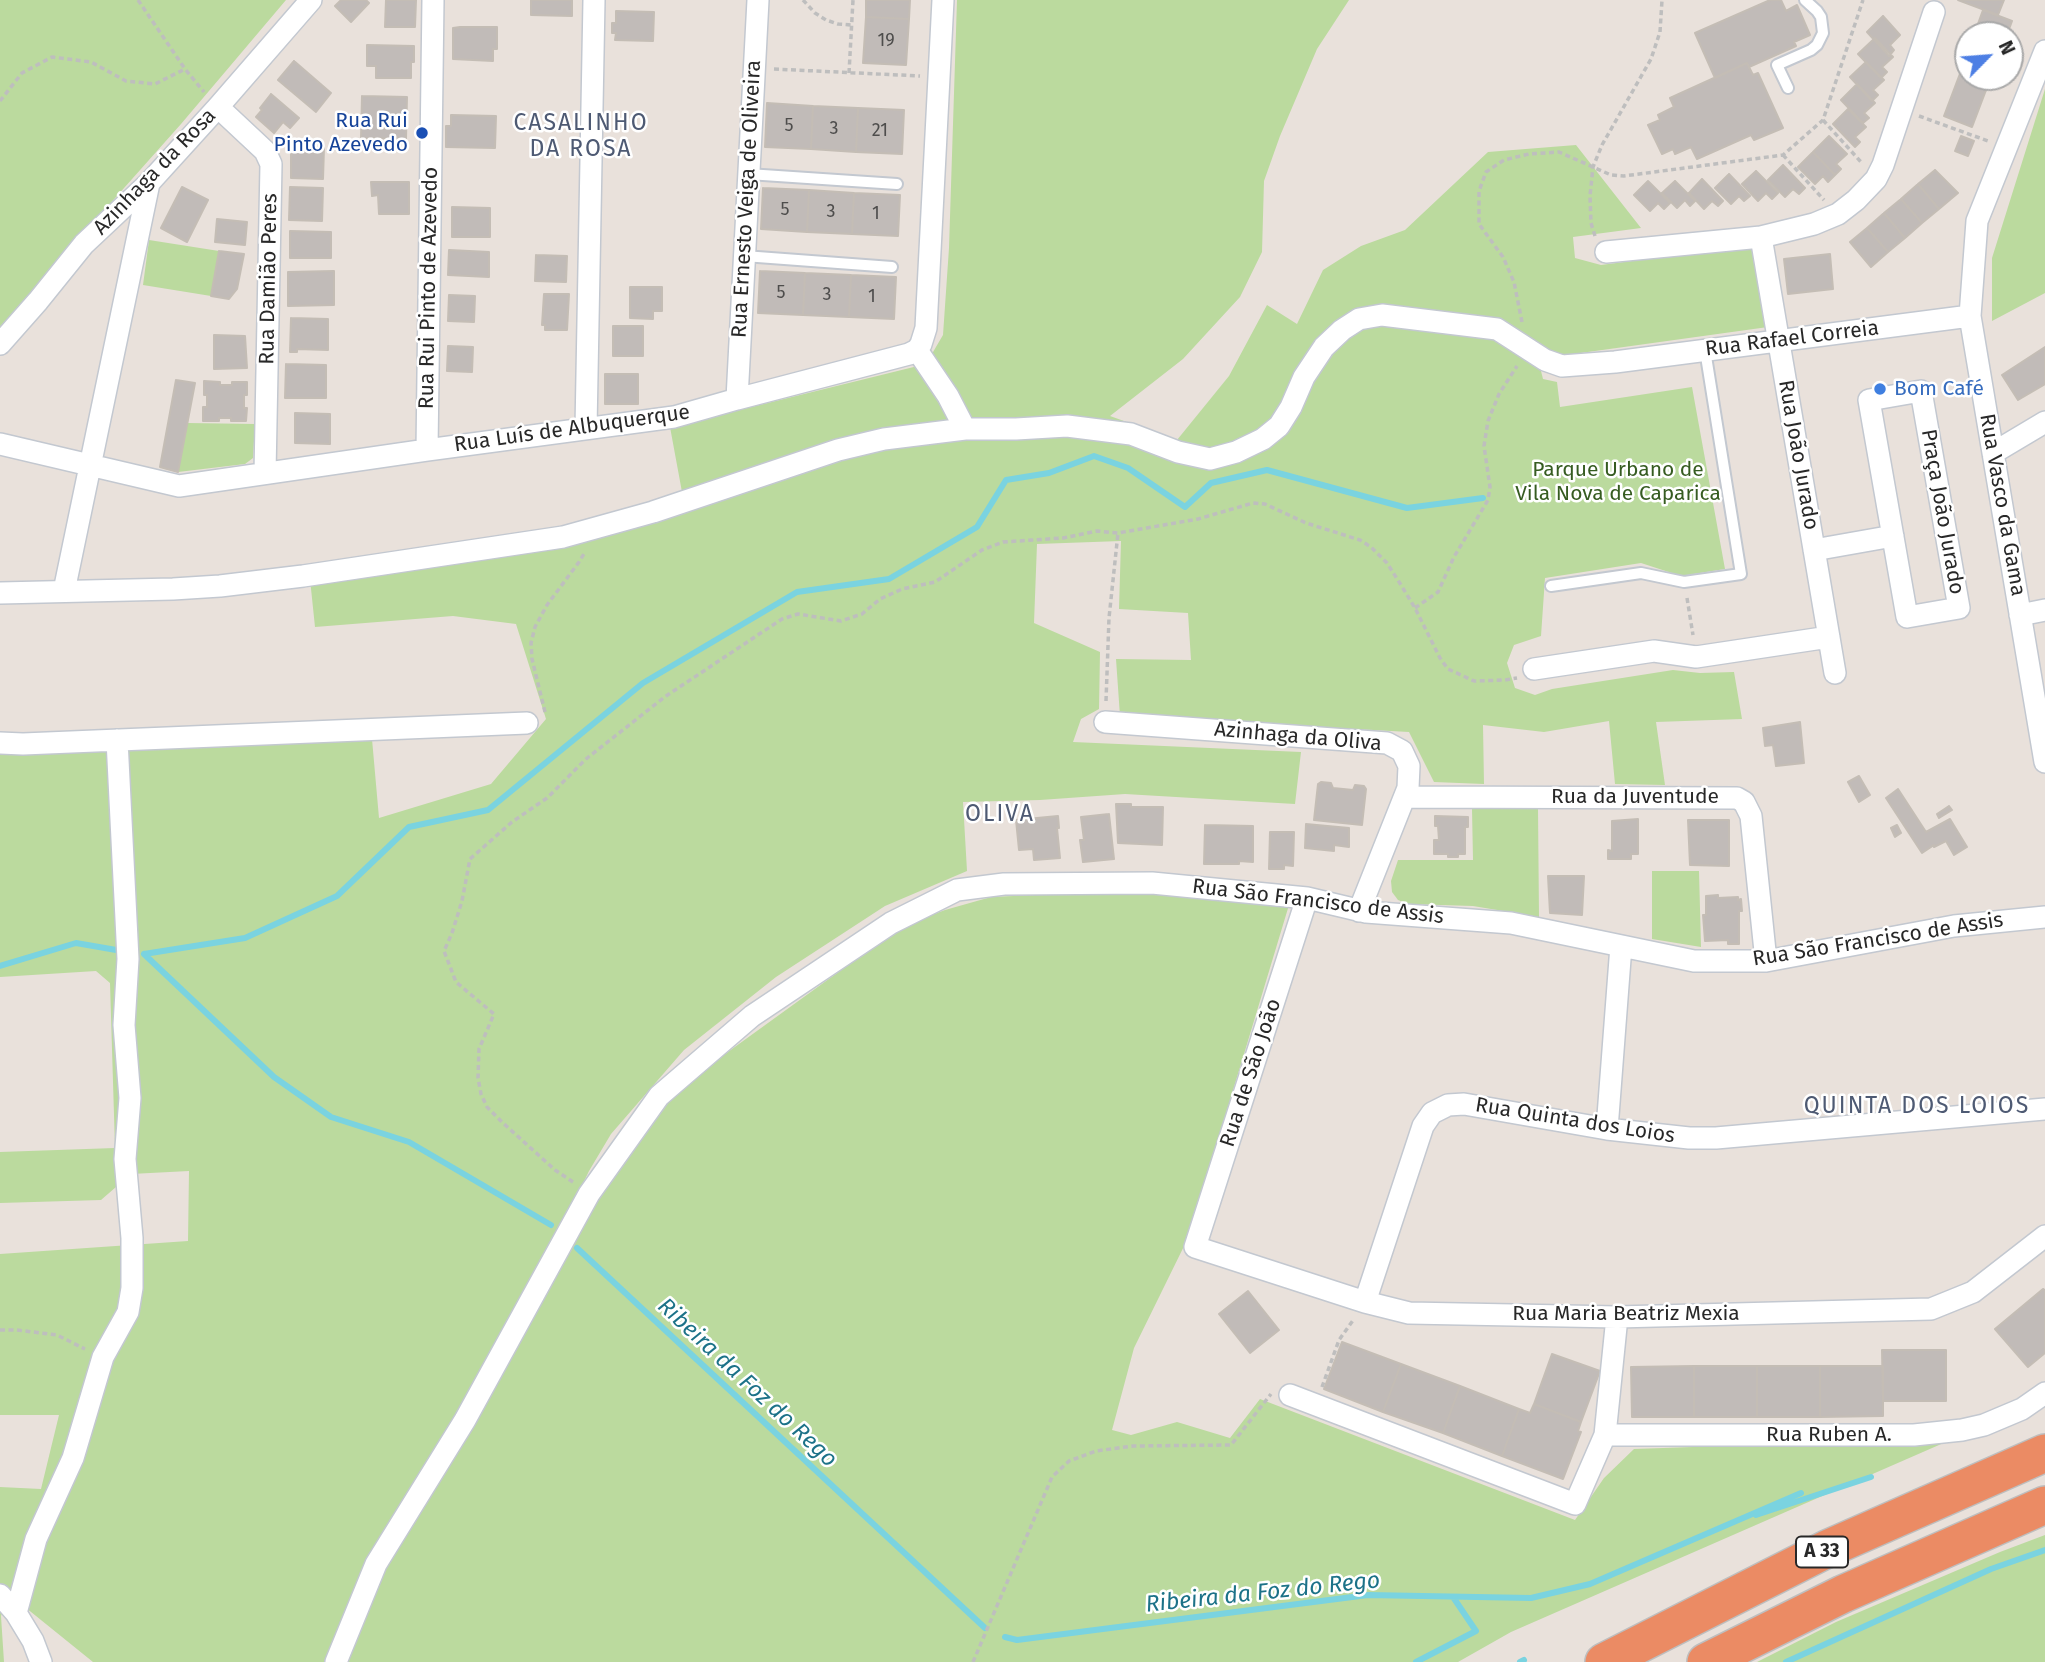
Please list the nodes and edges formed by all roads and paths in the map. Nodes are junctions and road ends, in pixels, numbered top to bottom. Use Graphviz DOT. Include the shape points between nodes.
graph roads {
  1 [pos="138,0"];
  2 [pos="311,0"];
  3 [pos="433,0"];
  4 [pos="594,0"];
  5 [pos="758,0"];
  6 [pos="803,0"];
  7 [pos="853,0"];
  8 [pos="943,0"];
  9 [pos="1662,0"];
  10 [pos="1805,0"];
  11 [pos="1863,0"];
  12 [pos="1934,12"];
  13 [pos="851,25"];
  14 [pos="2045,51"];
  15 [pos="754,68"];
  16 [pos="185,69"];
  17 [pos="849,73"];
  18 [pos="939,77"];
  19 [pos="1788,88"];
  20 [pos="0,101"];
  21 [pos="218,107"];
  22 [pos="1901,109"];
  23 [pos="1823,120"];
  24 [pos="2006,147"];
  25 [pos="1783,155"];
  26 [pos="748,174"];
  27 [pos="1624,176"];
  28 [pos="1876,179"];
  29 [pos="149,183"];
  30 [pos="897,184"];
  31 [pos="1838,214"];
  32 [pos="1761,237"];
  33 [pos="1606,252"];
  34 [pos="744,256"];
  35 [pos="892,267"];
  36 [pos="1970,316"];
  37 [pos="1779,341"];
  38 [pos="0,344"];
  39 [pos="917,350"];
  40 [pos="1705,350"];
  41 [pos="737,399"];
  42 [pos="2045,422"];
  43 [pos="586,428"];
  44 [pos="965,429"];
  45 [pos="0,444"];
  46 [pos="426,450"];
  47 [pos="1993,453"];
  48 [pos="91,465"];
  49 [pos="265,473"];
  50 [pos="597,527"];
  51 [pos="1118,533"];
  52 [pos="1893,536"];
  53 [pos="1814,550"];
  54 [pos="1684,582"];
  55 [pos="1551,586"];
  56 [pos="64,591"];
  57 [pos="0,593"];
  58 [pos="2045,610"];
  59 [pos="2020,615"];
  60 [pos="1829,637"];
  61 [pos="1696,657"];
  62 [pos="1534,669"];
  63 [pos="1835,673"];
  64 [pos="1105,722"];
  65 [pos="527,723"];
  66 [pos="117,740"];
  67 [pos="0,743"];
  68 [pos="2045,762"];
  69 [pos="1405,797"];
  70 [pos="1307,898"];
  71 [pos="1359,911"];
  72 [pos="2045,917"];
  73 [pos="1621,946"];
  74 [pos="1766,961"];
  75 [pos="2045,1109"];
  76 [pos="1607,1129"];
  77 [pos="589,1194"];
  78 [pos="2045,1236"];
  79 [pos="1195,1247"];
  80 [pos="1365,1302"];
  81 [pos="1617,1317"];
  82 [pos="0,1331"];
  83 [pos="1339,1340"];
  84 [pos="103,1357"];
  85 [pos="1329,1368"];
  86 [pos="2045,1393"];
  87 [pos="1290,1395"];
  88 [pos="1605,1435"];
  89 [pos="2045,1453"];
  90 [pos="2045,1505"];
  91 [pos="0,1595"];
  92 [pos="16,1613"];
  93 [pos="41,1662"];
  94 [pos="336,1662"];
  95 [pos="974,1662"];
  96 [pos="1604,1662"];
  97 [pos="1706,1662"];
  1 -- 16 [label="path"];
  2 -- 21 [label="street, Azinhaga da Rosa"];
  3 -- 46 [label="street, Rua Rui Pinto de Azevedo"];
  4 -- 43 [label="street"];
  5 -- 15 [label="street, Rua Ernesto Veiga de Oliveira"];
  6 -- 13 [label="path" via="826,20"];
  7 -- 13 [label="path"];
  8 -- 18 [label="street"];
  9 -- 33 [label="path" via="1661,32 1651,58 1593,167 1591,223"];
  10 -- 19 [label="lane" via="1821,17 1823,33 1811,50 1777,65"];
  11 -- 23 [label="path"];
  12 -- 22 [label="street"];
  13 -- 17 [label="path"];
  14 -- 24 [label="street, Rua Vasco da Gama"];
  15 -- 17 [label="path"];
  15 -- 26 [label="street, Rua Ernesto Veiga de Oliveira"];
  16 -- 20 [label="path" via="155,84 126,81 92,62 52,58 22,73"];
  16 -- 21 [label="path"];
  17 -- 18 [label="path"];
  18 -- 39 [label="street" via="926,328"];
  21 -- 29 [label="street, Azinhaga da Rosa"];
  21 -- 49 [label="street, Rua Damião Peres" via="265,151 271,164"];
  22 -- 24 [label="path"];
  22 -- 28 [label="street"];
  23 -- 25 [label="path"];
  23 -- 28 [label="path"];
  24 -- 36 [label="street, Rua Vasco da Gama" via="1977,221"];
  25 -- 27 [label="path"];
  25 -- 31 [label="path"];
  26 -- 30 [label="lane"];
  26 -- 34 [label="street, Rua Ernesto Veiga de Oliveira"];
  28 -- 31 [label="street"];
  29 -- 38 [label="street, Azinhaga da Rosa" via="84,244"];
  29 -- 48 [label="street"];
  31 -- 32 [label="street"];
  32 -- 33 [label="street"];
  32 -- 37 [label="street, Rua João Jurado"];
  34 -- 35 [label="lane"];
  34 -- 41 [label="street, Rua Ernesto Veiga de Oliveira"];
  36 -- 37 [label="street, Rua Rafael Correia"];
  36 -- 47 [label="street, Rua Vasco da Gama"];
  37 -- 40 [label="street, Rua Rafael Correia"];
  37 -- 53 [label="street, Rua João Jurado"];
  39 -- 41 [label="street, Rua Luís de Albuquerque"];
  39 -- 44 [label="street"];
  40 -- 44 [label="street, Rua Rafael Correia" via="1562,366 1497,329 1382,315 1359,319 1342,330 1304,377 1279,426 1236,452 1210,458 1178,452 1131,434 1068,426"];
  40 -- 54 [label="lane" via="1741,573"];
  41 -- 43 [label="street, Rua Luís de Albuquerque" via="674,417"];
  42 -- 47 [label="street"];
  43 -- 46 [label="street, Rua Luís de Albuquerque"];
  44 -- 50 [label="street, Rua Rafael Correia" via="838,450"];
  45 -- 48 [label="street, Rua Luís de Albuquerque"];
  46 -- 49 [label="street, Rua Luís de Albuquerque"];
  47 -- 59 [label="street, Rua Vasco da Gama"];
  48 -- 49 [label="street, Rua Luís de Albuquerque" via="179,486"];
  48 -- 56 [label="street"];
  50 -- 56 [label="street, Rua Rafael Correia" via="563,537 263,581"];
  50 -- 65 [label="path" via="535,627 532,659 546,719"];
  51 -- 62 [label="path" via="1265,504 1371,547 1401,585 1448,669 1474,681 1490,681 1516,678"];
  51 -- 64 [label="path"];
  51 -- 77 [label="path" via="1097,531 1003,542 982,550 935,582 880,599 862,614 841,621 798,614 782,619 666,696 470,859 462,901 444,951 456,982 494,1014 479,1049 481,1094 503,1123"];
  52 -- 52 [label="street, Praça João Jurado" via="1907,617 1959,608 1922,391 1869,400"];
  52 -- 53 [label="street"];
  53 -- 60 [label="street, Rua João Jurado"];
  54 -- 55 [label="lane" via="1641,573"];
  54 -- 61 [label="path"];
  56 -- 57 [label="street, Rua Rafael Correia"];
  58 -- 59 [label="street"];
  59 -- 68 [label="street, Rua Vasco da Gama"];
  60 -- 61 [label="street"];
  60 -- 63 [label="street, Rua João Jurado"];
  61 -- 62 [label="street" via="1654,650"];
  64 -- 69 [label="street, Azinhaga da Oliva" via="1387,743 1402,751 1409,766"];
  65 -- 66 [label="street"];
  66 -- 67 [label="street"];
  66 -- 84 [label="street" via="128,960 124,1025 130,1098 125,1159 132,1289 128,1312"];
  69 -- 71 [label="street, Azinhaga da Oliva"];
  69 -- 74 [label="street, Rua da Juventude" via="1737,798 1751,816"];
  70 -- 71 [label="street, Rua São Francisco de Assis"];
  70 -- 77 [label="street, Rua São Francisco de Assis" via="1152,883 1004,884 957,890 891,923 752,1016 659,1096"];
  70 -- 79 [label="street, Rua de São João"];
  71 -- 73 [label="street, Rua São Francisco de Assis" via="1511,923"];
  72 -- 74 [label="street, Rua São Francisco de Assis" via="1954,926"];
  73 -- 74 [label="street, Rua São Francisco de Assis" via="1694,961"];
  73 -- 76 [label="street"];
  75 -- 76 [label="street, Rua Quinta dos Loios" via="1716,1138"];
  76 -- 80 [label="street, Rua Quinta dos Loios" via="1464,1104 1432,1113 1423,1126"];
  77 -- 94 [label="street, Rua São Francisco de Assis" via="465,1420 376,1563"];
  78 -- 81 [label="street, Rua Maria Beatriz Mexia" via="1973,1292 1931,1309"];
  79 -- 80 [label="street, Rua Maria Beatriz Mexia"];
  80 -- 81 [label="street, Rua Maria Beatriz Mexia" via="1409,1313"];
  81 -- 88 [label="street"];
  82 -- 84 [label="path" via="57,1335"];
  83 -- 85 [label="path"];
  84 -- 92 [label="street" via="73,1458 36,1539"];
  86 -- 88 [label="street, Rua Ruben A." via="1984,1425 1914,1435"];
  87 -- 88 [label="street" via="1575,1504"];
  87 -- 95 [label="path" via="1275,1389 1231,1445 1133,1446 1096,1451 1069,1461 1052,1477"];
  89 -- 96 [label="highway, A 33" via="1827,1549"];
  90 -- 97 [label="highway, A 33" via="1843,1594"];
  91 -- 92 [label="street"];
  92 -- 93 [label="street"];
}
